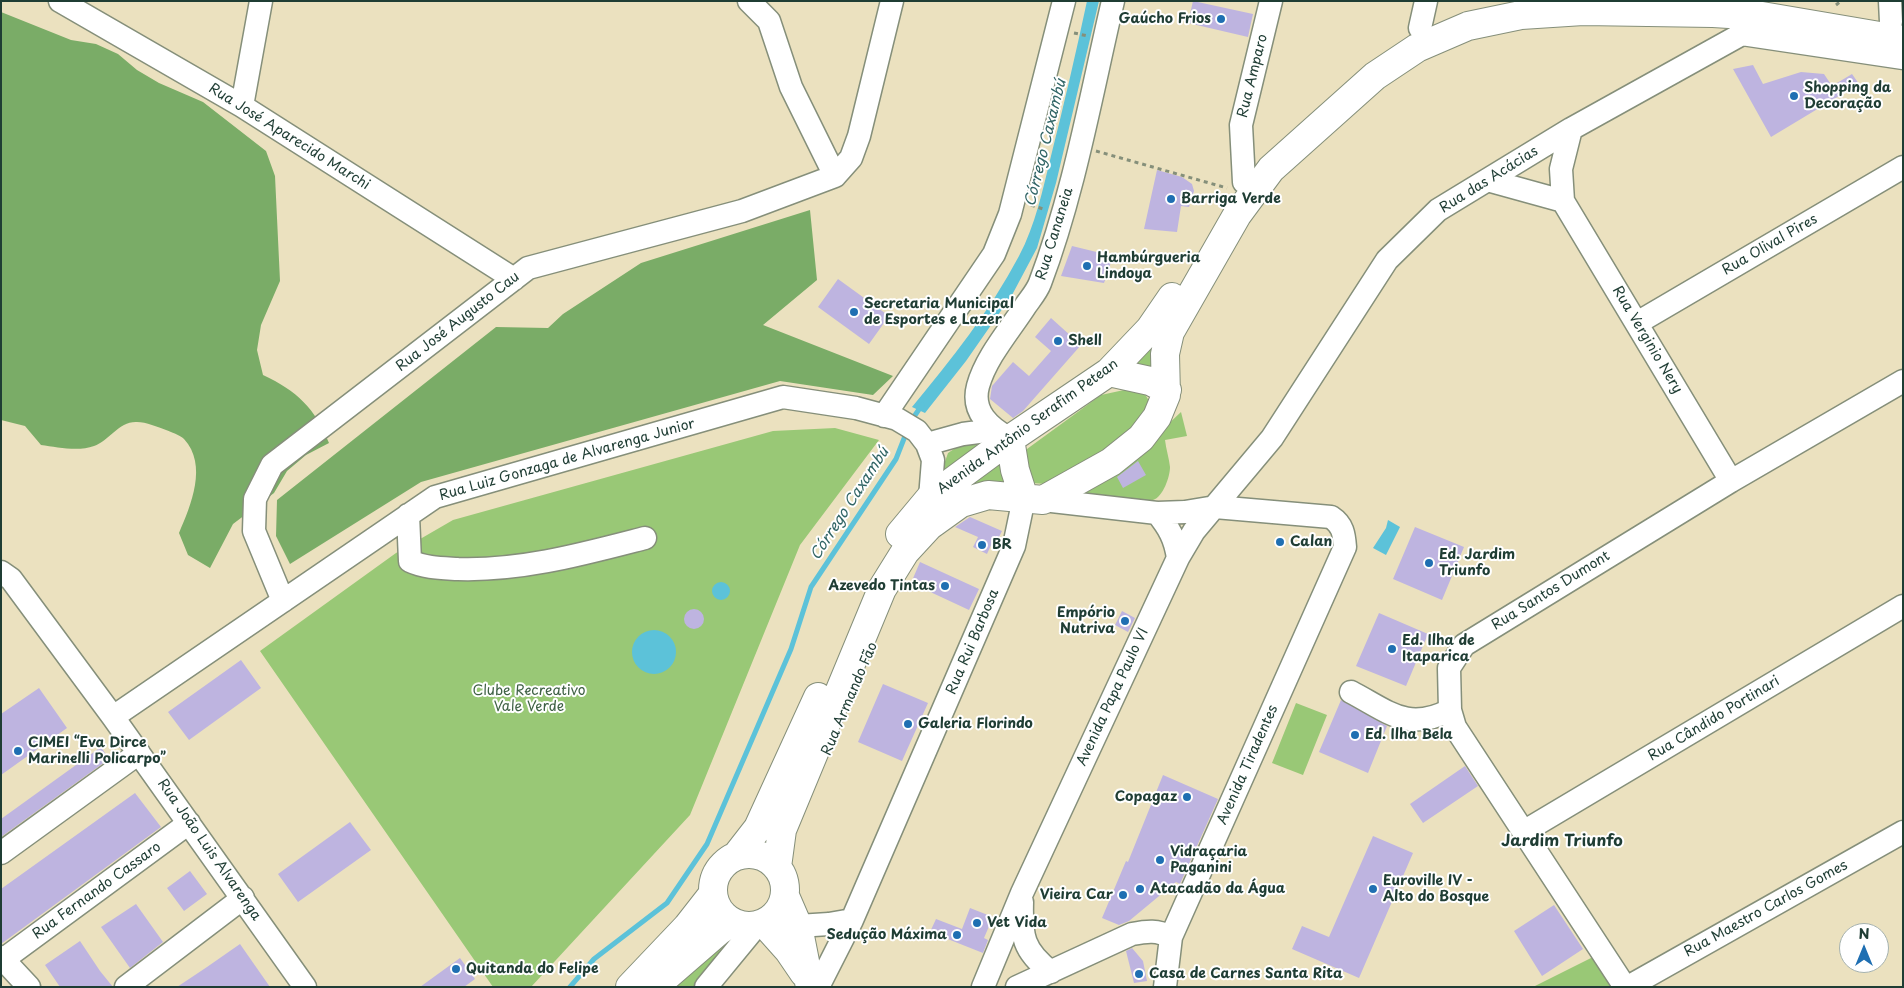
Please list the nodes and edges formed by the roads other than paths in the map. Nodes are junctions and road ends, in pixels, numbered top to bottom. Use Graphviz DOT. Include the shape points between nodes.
graph roads {
  1 [pos="60,1"];
  2 [pos="261,1"];
  3 [pos="749,1"];
  4 [pos="892,1"];
  5 [pos="1064,1"];
  6 [pos="1113,1"];
  7 [pos="1271,1"];
  8 [pos="1426,1"];
  9 [pos="1495,1"];
  10 [pos="1765,1"];
  11 [pos="1896,22"];
  12 [pos="1741,24"];
  13 [pos="1420,28"];
  14 [pos="1903,58"];
  15 [pos="242,106"];
  16 [pos="1571,129"];
  17 [pos="1903,167"];
  18 [pos="835,176"];
  19 [pos="1487,180"];
  20 [pos="1240,186"];
  21 [pos="1562,200"];
  22 [pos="514,279"];
  23 [pos="1637,323"];
  24 [pos="1109,372"];
  25 [pos="1903,381"];
  26 [pos="1167,390"];
  27 [pos="890,418"];
  28 [pos="1002,434"];
  29 [pos="922,438"];
  30 [pos="1731,481"];
  31 [pos="930,498"];
  32 [pos="1034,499"];
  33 [pos="1215,507"];
  34 [pos="1157,513"];
  35 [pos="408,515"];
  36 [pos="929,526"];
  37 [pos="645,538"];
  38 [pos="1178,558"];
  39 [pos="1,572"];
  40 [pos="283,601"];
  41 [pos="1903,606"];
  42 [pos="1351,692"];
  43 [pos="1450,710"];
  44 [pos="113,717"];
  45 [pos="139,753"];
  46 [pos="189,823"];
  47 [pos="1525,831"];
  48 [pos="1903,832"];
  49 [pos="1,853"];
  50 [pos="737,855"];
  51 [pos="782,880"];
  52 [pos="1022,893"];
  53 [pos="712,895"];
  54 [pos="243,898"];
  55 [pos="852,920"];
  56 [pos="751,923"];
  57 [pos="798,926"];
  58 [pos="1171,937"];
  59 [pos="3,958"];
  60 [pos="1051,972"];
  61 [pos="297,984"];
  62 [pos="812,985"];
  63 [pos="29,987"];
  64 [pos="126,987"];
  65 [pos="630,987"];
  66 [pos="654,987"];
  67 [pos="706,987"];
  68 [pos="983,987"];
  69 [pos="1017,987"];
  70 [pos="1165,987"];
  71 [pos="1627,987"];
  1 -- 15 [label="street, Rua José Aparecido Marchi"];
  2 -- 15 [label="street"];
  3 -- 18 [label="street" via="769,21 791,87"];
  4 -- 18 [label="street" via="859,136 851,158"];
  5 -- 27 [label="street" via="1010,214 994,254"];
  6 -- 28 [label="street, Rua Cananeia" via="1060,225 1040,286 993,355 978,387 977,406"];
  7 -- 20 [label="street, Rua Amparo" via="1241,125"];
  8 -- 13 [label="street"];
  9 -- 13 [label="main road, Avenida Antônio Serafim Petean" via="1462,9"];
  10 -- 11 [label="main road"];
  11 -- 12 [label="main road"];
  12 -- 14 [label="street"];
  12 -- 16 [label="street, Rua das Acácias"];
  12 -- 26 [label="main road" via="1583,11 1522,15 1468,26 1418,48 1375,76 1271,169 1237,215 1170,332 1165,354"];
  13 -- 20 [label="main road, Avenida Antônio Serafim Petean" via="1361,63 1297,120"];
  15 -- 22 [label="street, Rua José Aparecido Marchi"];
  16 -- 19 [label="street, Rua das Acácias"];
  16 -- 21 [label="street, Rua Verginio Nery" via="1561,169"];
  17 -- 23 [label="street, Rua Olival Pires"];
  18 -- 22 [label="street, Rua José Augusto Cau" via="742,211 528,268"];
  19 -- 21 [label="street"];
  19 -- 33 [label="street, Rua das Acácias" via="1438,210 1387,260 1272,438"];
  20 -- 24 [label="main road, Avenida Antônio Serafim Petean" via="1150,329"];
  21 -- 23 [label="street, Rua Verginio Nery"];
  22 -- 40 [label="street, Rua José Augusto Cau" via="272,465 255,499 254,530"];
  23 -- 30 [label="street, Rua Verginio Nery"];
  24 -- 26 [label="main road" via="1150,381"];
  24 -- 28 [label="main road, Avenida Antônio Serafim Petean"];
  25 -- 30 [label="street, Rua Santos Dumont"];
  26 -- 32 [label="main road" via="1157,417 1141,438 1111,462"];
  27 -- 29 [label="street, Rua Luiz Gonzaga de Alvarenga Junior"];
  27 -- 35 [label="street, Rua Luiz Gonzaga de Alvarenga Junior" via="856,408 783,397 435,497"];
  28 -- 29 [label="street"];
  28 -- 31 [label="main road, Avenida Antônio Serafim Petean"];
  28 -- 32 [label="main road" via="1015,470"];
  29 -- 31 [label="street" via="933,460"];
  30 -- 43 [label="street, Rua Santos Dumont" via="1464,644 1449,668"];
  31 -- 50 [label="main road, Avenida Antônio Serafim Petean" via="892,544 869,585 758,828"];
  32 -- 34 [label="street"];
  32 -- 36 [label="main road, Avenida Antônio Serafim Petean" via="988,495 949,510"];
  32 -- 55 [label="street, Rua Rui Barbosa"];
  33 -- 34 [label="street"];
  33 -- 38 [label="street, Avenida Papa Paulo VI" via="1194,531"];
  33 -- 58 [label="street, Avenida Tiradentes" via="1331,517 1340,523 1345,548"];
  34 -- 38 [label="street" via="1175,539"];
  35 -- 37 [label="street" via="410,561 445,568 494,570 560,559"];
  35 -- 40 [label="street, Rua Luiz Gonzaga de Alvarenga Junior"];
  36 -- 51 [label="main road, Rua Armando Fão" via="892,597 795,830"];
  38 -- 52 [label="street, Avenida Papa Paulo VI"];
  39 -- 44 [label="street, Rua João Luis Alvarenga" via="11,579"];
  40 -- 44 [label="street, Rua Luiz Gonzaga de Alvarenga Junior"];
  41 -- 47 [label="street, Rua Cândido Portinari"];
  42 -- 43 [label="street" via="1406,721 1437,717"];
  43 -- 47 [label="street, Rua Santos Dumont" via="1455,727"];
  44 -- 45 [label="street, Rua João Luis Alvarenga"];
  45 -- 46 [label="street, Rua João Luis Alvarenga"];
  45 -- 49 [label="street"];
  46 -- 54 [label="street, Rua João Luis Alvarenga"];
  46 -- 59 [label="street, Rua Fernando Cassaro"];
  47 -- 71 [label="street, Rua Santos Dumont"];
  48 -- 71 [label="street, Rua Maestro Carlos Gomes"];
  50 -- 51 [label="main road" via="759,855"];
  50 -- 53 [label="main road" via="719,868"];
  51 -- 56 [label="main road" via="781,907 774,916"];
  51 -- 57 [label="main road"];
  52 -- 60 [label="street, Avenida Papa Paulo VI" via="1024,942 1034,959"];
  52 -- 68 [label="street, Avenida Papa Paulo VI"];
  53 -- 56 [label="main road" via="717,908"];
  53 -- 65 [label="main road" via="687,927"];
  54 -- 61 [label="street, Rua João Luis Alvarenga"];
  54 -- 64 [label="street"];
  55 -- 57 [label="street"];
  55 -- 62 [label="street, Rua Rui Barbosa"];
  56 -- 62 [label="main road" via="789,951"];
  56 -- 66 [label="main road" via="720,930"];
  56 -- 67 [label="street"];
  57 -- 62 [label="main road"];
  58 -- 60 [label="street" via="1149,931 1132,934"];
  58 -- 70 [label="street, Avenida Tiradentes"];
  59 -- 63 [label="street"];
  60 -- 69 [label="street"];
}
